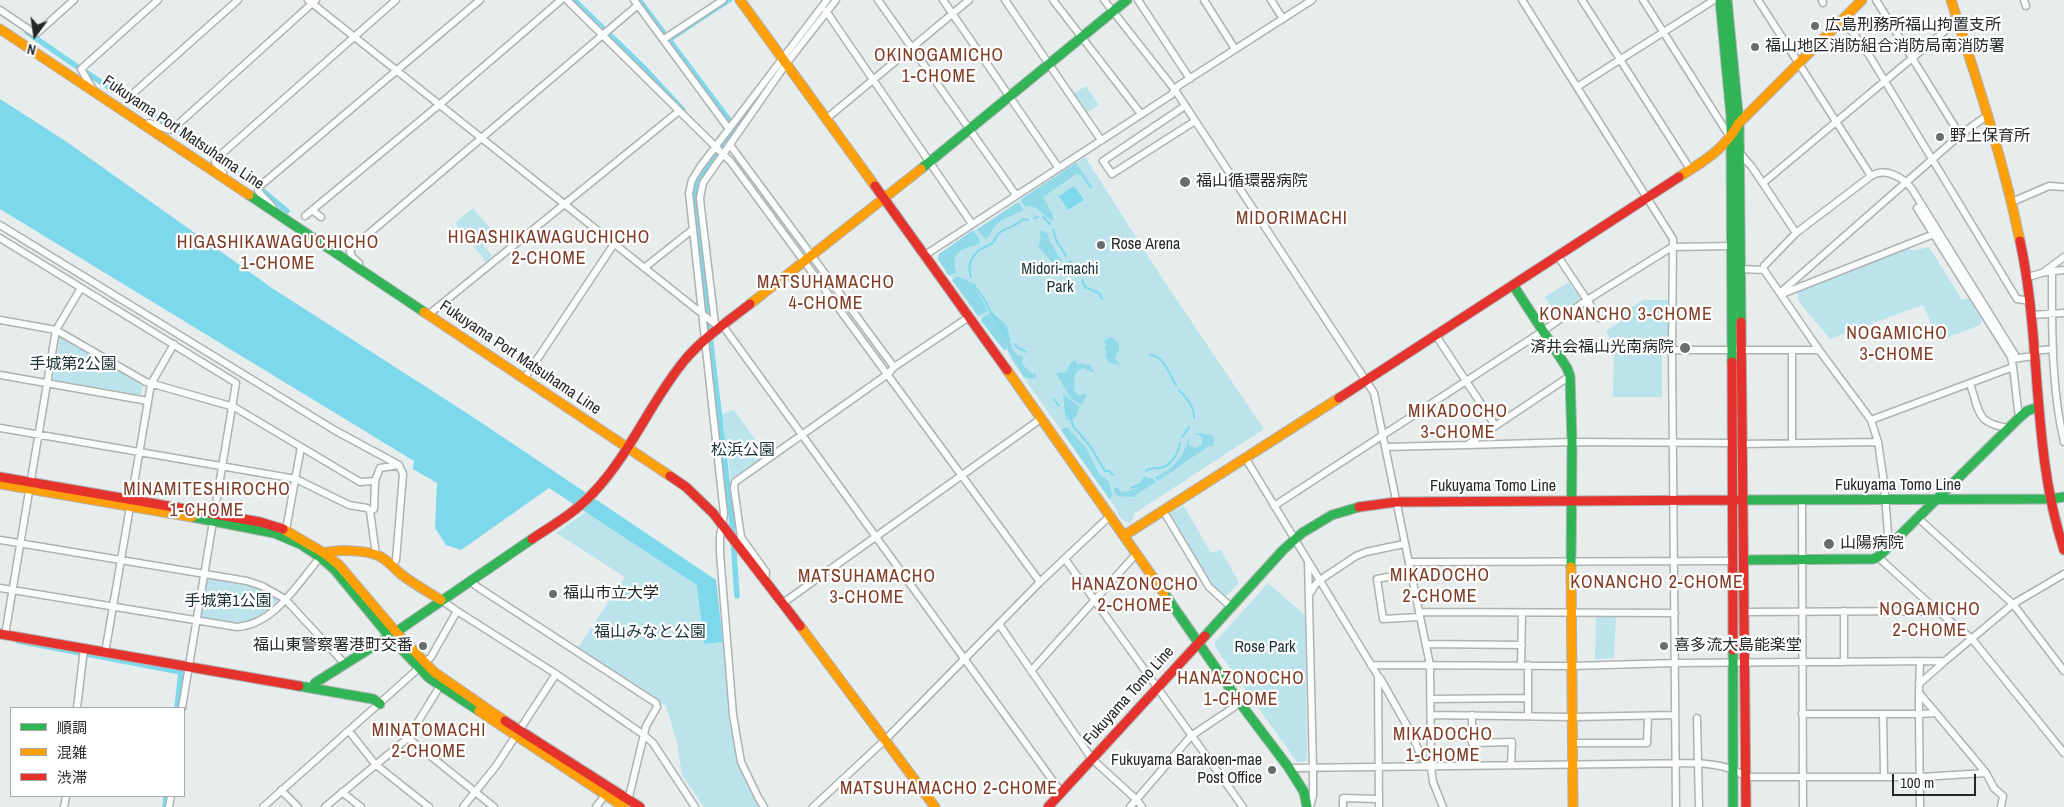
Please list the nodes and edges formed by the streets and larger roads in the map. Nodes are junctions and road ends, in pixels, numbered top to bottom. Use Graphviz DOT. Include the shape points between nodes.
graph roads {
  1 [pos="74,0"];
  2 [pos="158,0"];
  3 [pos="238,0"];
  4 [pos="396,0"];
  5 [pos="480,0"];
  6 [pos="561,0"];
  7 [pos="566,0"];
  8 [pos="740,0"];
  9 [pos="836,0"];
  10 [pos="878,0"];
  11 [pos="944,0"];
  12 [pos="970,0"];
  13 [pos="1004,0"];
  14 [pos="1053,0"];
  15 [pos="1104,0"];
  16 [pos="1127,0"];
  17 [pos="1138,0"];
  18 [pos="1204,0"];
  19 [pos="1271,0"];
  20 [pos="1312,0"];
  21 [pos="1522,0"];
  22 [pos="1582,0"];
  23 [pos="1643,0"];
  24 [pos="1714,0"];
  25 [pos="1720,0"];
  26 [pos="1727,0"];
  27 [pos="1758,0"];
  28 [pos="1862,0"];
  29 [pos="1876,0"];
  30 [pos="1951,0"];
  31 [pos="312,1"];
  32 [pos="721,1"];
  33 [pos="1704,2"];
  34 [pos="636,3"];
  35 [pos="825,7"];
  36 [pos="0,10"];
  37 [pos="1112,10"];
  38 [pos="953,14"];
  39 [pos="1283,19"];
  40 [pos="1841,20"];
  41 [pos="1959,24"];
  42 [pos="0,29"];
  43 [pos="1664,32"];
  44 [pos="605,33"];
  45 [pos="1080,36"];
  46 [pos="354,37"];
  47 [pos="666,38"];
  48 [pos="912,48"];
  49 [pos="1235,49"];
  50 [pos="1913,58"];
  51 [pos="1620,60"];
  52 [pos="784,61"];
  53 [pos="1048,63"];
  54 [pos="1798,63"];
  55 [pos="396,71"];
  56 [pos="1190,79"];
  57 [pos="874,80"];
  58 [pos="1885,81"];
  59 [pos="1577,87"];
  60 [pos="1175,90"];
  61 [pos="94,92"];
  62 [pos="1010,96"];
  63 [pos="128,98"];
  64 [pos="439,105"];
  65 [pos="1185,106"];
  66 [pos="679,111"];
  67 [pos="1141,114"];
  68 [pos="1988,115"];
  69 [pos="826,119"];
  70 [pos="1195,121"];
  71 [pos="1836,122"];
  72 [pos="1739,123"];
  73 [pos="143,124"];
  74 [pos="732,125"];
  75 [pos="969,128"];
  76 [pos="1960,135"];
  77 [pos="481,138"];
  78 [pos="1731,138"];
  79 [pos="1101,140"];
  80 [pos="730,145"];
  81 [pos="719,151"];
  82 [pos="1738,151"];
  83 [pos="1933,160"];
  84 [pos="929,162"];
  85 [pos="1058,167"];
  86 [pos="1690,169"];
  87 [pos="1871,176"];
  88 [pos="223,178"];
  89 [pos="1907,182"];
  90 [pos="1763,183"];
  91 [pos="2064,187"];
  92 [pos="1016,195"];
  93 [pos="1648,197"];
  94 [pos="884,200"];
  95 [pos="2012,202"];
  96 [pos="564,204"];
  97 [pos="1922,205"];
  98 [pos="312,210"];
  99 [pos="275,213"];
  100 [pos="305,216"];
  101 [pos="322,217"];
  102 [pos="972,224"];
  103 [pos="0,225"];
  104 [pos="692,230"];
  105 [pos="1796,233"];
  106 [pos="1934,234"];
  107 [pos="0,238"];
  108 [pos="614,244"];
  109 [pos="1672,246"];
  110 [pos="1732,246"];
  111 [pos="925,255"];
  112 [pos="1557,255"];
  113 [pos="2064,257"];
  114 [pos="809,259"];
  115 [pos="644,268"];
  116 [pos="1740,269"];
  117 [pos="359,270"];
  118 [pos="1764,270"];
  119 [pos="2064,270"];
  120 [pos="2052,271"];
  121 [pos="2044,272"];
  122 [pos="2028,277"];
  123 [pos="1513,285"];
  124 [pos="81,288"];
  125 [pos="1781,293"];
  126 [pos="1587,300"];
  127 [pos="2030,301"];
  128 [pos="701,313"];
  129 [pos="2052,313"];
  130 [pos="2064,313"];
  131 [pos="428,315"];
  132 [pos="2031,315"];
  133 [pos="969,317"];
  134 [pos="1599,318"];
  135 [pos="0,320"];
  136 [pos="719,326"];
  137 [pos="56,330"];
  138 [pos="1543,331"];
  139 [pos="1436,334"];
  140 [pos="705,340"];
  141 [pos="174,344"];
  142 [pos="2053,349"];
  143 [pos="1672,350"];
  144 [pos="1792,350"];
  145 [pos="1819,350"];
  146 [pos="1736,351"];
  147 [pos="2033,354"];
  148 [pos="2015,359"];
  149 [pos="894,368"];
  150 [pos="2013,368"];
  151 [pos="888,374"];
  152 [pos="0,375"];
  153 [pos="1570,376"];
  154 [pos="524,379"];
  155 [pos="1366,380"];
  156 [pos="1465,381"];
  157 [pos="48,383"];
  158 [pos="151,384"];
  159 [pos="1970,384"];
  160 [pos="148,401"];
  161 [pos="234,407"];
  162 [pos="2038,407"];
  163 [pos="1042,418"];
  164 [pos="2019,418"];
  165 [pos="1871,420"];
  166 [pos="1495,425"];
  167 [pos="0,428"];
  168 [pos="2008,428"];
  169 [pos="802,434"];
  170 [pos="1382,434"];
  171 [pos="40,435"];
  172 [pos="1572,442"];
  173 [pos="1672,442"];
  174 [pos="1792,442"];
  175 [pos="1878,442"];
  176 [pos="2064,442"];
  177 [pos="1737,443"];
  178 [pos="1467,444"];
  179 [pos="301,447"];
  180 [pos="626,447"];
  181 [pos="1385,447"];
  182 [pos="139,452"];
  183 [pos="1246,459"];
  184 [pos="399,465"];
  185 [pos="223,467"];
  186 [pos="962,474"];
  187 [pos="0,477"];
  188 [pos="296,479"];
  189 [pos="375,481"];
  190 [pos="0,484"];
  191 [pos="31,486"];
  192 [pos="2064,497"];
  193 [pos="2051,499"];
  194 [pos="1802,501"];
  195 [pos="1885,501"];
  196 [pos="1936,501"];
  197 [pos="1396,502"];
  198 [pos="1570,502"];
  199 [pos="1674,502"];
  200 [pos="1731,502"];
  201 [pos="1742,502"];
  202 [pos="130,503"];
  203 [pos="1274,506"];
  204 [pos="370,511"];
  205 [pos="1164,512"];
  206 [pos="1111,515"];
  207 [pos="214,518"];
  208 [pos="1918,518"];
  209 [pos="722,525"];
  210 [pos="286,530"];
  211 [pos="1125,535"];
  212 [pos="875,536"];
  213 [pos="0,540"];
  214 [pos="1296,540"];
  215 [pos="21,544"];
  216 [pos="1404,544"];
  217 [pos="1888,546"];
  218 [pos="2064,550"];
  219 [pos="1137,553"];
  220 [pos="322,555"];
  221 [pos="376,555"];
  222 [pos="1878,556"];
  223 [pos="1065,559"];
  224 [pos="1308,559"];
  225 [pos="1802,559"];
  226 [pos="120,560"];
  227 [pos="1744,560"];
  228 [pos="1674,561"];
  229 [pos="1732,561"];
  230 [pos="1409,562"];
  231 [pos="1572,562"];
  232 [pos="393,565"];
  233 [pos="1410,573"];
  234 [pos="204,574"];
  235 [pos="2064,574"];
  236 [pos="470,580"];
  237 [pos="765,580"];
  238 [pos="1320,580"];
  239 [pos="1040,582"];
  240 [pos="0,588"];
  241 [pos="13,590"];
  242 [pos="1310,593"];
  243 [pos="285,599"];
  244 [pos="441,600"];
  245 [pos="1096,600"];
  246 [pos="783,603"];
  247 [pos="2013,604"];
  248 [pos="1230,606"];
  249 [pos="1933,606"];
  250 [pos="113,607"];
  251 [pos="457,611"];
  252 [pos="1844,611"];
  253 [pos="1744,612"];
  254 [pos="1802,612"];
  255 [pos="1522,613"];
  256 [pos="1674,613"];
  257 [pos="1572,614"];
  258 [pos="1419,615"];
  259 [pos="196,620"];
  260 [pos="999,624"];
  261 [pos="2,634"];
  262 [pos="392,634"];
  263 [pos="1972,638"];
  264 [pos="1198,642"];
  265 [pos="1426,644"];
  266 [pos="1522,645"];
  267 [pos="84,650"];
  268 [pos="105,653"];
  269 [pos="965,658"];
  270 [pos="1920,661"];
  271 [pos="1945,661"];
  272 [pos="1802,662"];
  273 [pos="1844,662"];
  274 [pos="344,663"];
  275 [pos="1675,663"];
  276 [pos="1732,663"];
  277 [pos="1745,663"];
  278 [pos="1371,665"];
  279 [pos="1430,665"];
  280 [pos="1524,665"];
  281 [pos="422,666"];
  282 [pos="1572,666"];
  283 [pos="188,668"];
  284 [pos="1031,671"];
  285 [pos="2064,671"];
  286 [pos="556,674"];
  287 [pos="1378,676"];
  288 [pos="1919,684"];
  289 [pos="440,686"];
  290 [pos="1158,686"];
  291 [pos="314,688"];
  292 [pos="1920,694"];
  293 [pos="1528,698"];
  294 [pos="1432,699"];
  295 [pos="1240,703"];
  296 [pos="380,704"];
  297 [pos="77,707"];
  298 [pos="182,707"];
  299 [pos="1936,713"];
  300 [pos="1802,714"];
  301 [pos="1883,714"];
  302 [pos="1919,714"];
  303 [pos="1431,715"];
  304 [pos="1472,715"];
  305 [pos="1675,715"];
  306 [pos="1528,716"];
  307 [pos="1648,716"];
  308 [pos="1572,717"];
  309 [pos="1697,718"];
  310 [pos="349,731"];
  311 [pos="516,733"];
  312 [pos="644,735"];
  313 [pos="1191,736"];
  314 [pos="408,738"];
  315 [pos="885,740"];
  316 [pos="1573,743"];
  317 [pos="2064,753"];
  318 [pos="1092,759"];
  319 [pos="375,764"];
  320 [pos="1675,764"];
  321 [pos="1698,764"];
  322 [pos="1511,765"];
  323 [pos="1573,765"];
  324 [pos="1378,767"];
  325 [pos="1431,767"];
  326 [pos="1289,768"];
  327 [pos="1313,768"];
  328 [pos="1734,769"];
  329 [pos="1986,773"];
  330 [pos="1884,776"];
  331 [pos="1746,777"];
  332 [pos="1920,777"];
  333 [pos="1803,778"];
  334 [pos="281,790"];
  335 [pos="475,791"];
  336 [pos="342,792"];
  337 [pos="1061,792"];
  338 [pos="604,795"];
  339 [pos="1378,798"];
  340 [pos="1137,800"];
  341 [pos="626,804"];
  342 [pos="263,807"];
  343 [pos="298,807"];
  344 [pos="325,807"];
  345 [pos="361,807"];
  346 [pos="429,807"];
  347 [pos="463,807"];
  348 [pos="494,807"];
  349 [pos="596,807"];
  350 [pos="640,807"];
  351 [pos="695,807"];
  352 [pos="764,807"];
  353 [pos="813,807"];
  354 [pos="935,807"];
  355 [pos="1048,807"];
  356 [pos="1130,807"];
  357 [pos="1142,807"];
  358 [pos="1243,807"];
  359 [pos="1308,807"];
  360 [pos="1343,807"];
  361 [pos="1379,807"];
  362 [pos="1443,807"];
  363 [pos="1573,807"];
  364 [pos="1676,807"];
  365 [pos="1699,807"];
  366 [pos="1733,807"];
  367 [pos="1746,807"];
  368 [pos="1803,807"];
  369 [pos="1920,807"];
  370 [pos="2001,807"];
  1 -- 36 [label="street" via="37,33"];
  2 -- 61 [label="street" via="80,70"];
  3 -- 63 [label="street"];
  4 -- 46 [label="street"];
  5 -- 55 [label="street"];
  6 -- 64 [label="street"];
  7 -- 44 [label="street"];
  8 -- 52 [label="street"];
  9 -- 35 [label="street"];
  10 -- 48 [label="street"];
  11 -- 38 [label="street"];
  12 -- 38 [label="street"];
  13 -- 53 [label="street"];
  14 -- 45 [label="street"];
  15 -- 37 [label="street"];
  16 -- 37 [label="street"];
  17 -- 56 [label="street"];
  18 -- 49 [label="street"];
  19 -- 39 [label="street"];
  20 -- 39 [label="street"];
  21 -- 59 [label="street"];
  22 -- 51 [label="street"];
  23 -- 43 [label="street"];
  24 -- 33 [label="street"];
  25 -- 78 [label="street"];
  26 -- 72 [label="street"];
  27 -- 54 [label="street"];
  28 -- 40 [label="street"];
  29 -- 50 [label="street"];
  30 -- 41 [label="street"];
  31 -- 46 [label="street"];
  31 -- 73 [label="street" via="174,128 169,130 150,123"];
  32 -- 47 [label="street"];
  33 -- 43 [label="street"];
  34 -- 44 [label="street"];
  34 -- 47 [label="street"];
  35 -- 52 [label="street"];
  35 -- 57 [label="street"];
  37 -- 45 [label="street"];
  37 -- 60 [label="street"];
  38 -- 48 [label="street"];
  38 -- 62 [label="street"];
  39 -- 49 [label="street"];
  40 -- 54 [label="street"];
  40 -- 58 [label="street"];
  41 -- 50 [label="street" via="1946,30"];
  41 -- 68 [label="street"];
  42 -- 61 [label="street, Fukuyama Port Matsuhama Line"];
  43 -- 51 [label="street"];
  43 -- 78 [label="street"];
  44 -- 66 [label="street"];
  44 -- 77 [label="street"];
  45 -- 53 [label="street"];
  45 -- 67 [label="street"];
  46 -- 55 [label="street"];
  46 -- 88 [label="street" via="217,158 215,162 223,172"];
  47 -- 74 [label="street"];
  48 -- 57 [label="street"];
  48 -- 75 [label="street"];
  49 -- 56 [label="street"];
  50 -- 58 [label="street"];
  50 -- 76 [label="street"];
  51 -- 59 [label="street"];
  51 -- 86 [label="street"];
  52 -- 69 [label="street"];
  52 -- 74 [label="street"];
  52 -- 80 [label="street"];
  53 -- 62 [label="street"];
  53 -- 79 [label="street"];
  54 -- 71 [label="street"];
  54 -- 72 [label="street"];
  55 -- 64 [label="street"];
  55 -- 99 [label="street" via="260,186 258,190 272,204"];
  56 -- 60 [label="street"];
  57 -- 69 [label="street"];
  57 -- 84 [label="street"];
  58 -- 71 [label="street"];
  58 -- 83 [label="street"];
  59 -- 93 [label="street"];
  60 -- 65 [label="street"];
  60 -- 67 [label="street"];
  61 -- 73 [label="street, Fukuyama Port Matsuhama Line"];
  62 -- 75 [label="street"];
  62 -- 85 [label="street"];
  64 -- 77 [label="street"];
  64 -- 98 [label="street"];
  65 -- 70 [label="street"];
  65 -- 70 [label="street" via="1103,161 1112,174"];
  66 -- 81 [label="street"];
  66 -- 96 [label="street"];
  67 -- 79 [label="street"];
  68 -- 76 [label="street"];
  68 -- 95 [label="street"];
  69 -- 94 [label="street"];
  70 -- 155 [label="street"];
  71 -- 87 [label="street"];
  71 -- 90 [label="street"];
  72 -- 78 [label="street"];
  72 -- 82 [label="street"];
  73 -- 88 [label="street, Fukuyama Port Matsuhama Line"];
  74 -- 81 [label="street"];
  75 -- 84 [label="street"];
  75 -- 92 [label="street"];
  76 -- 83 [label="street"];
  77 -- 96 [label="street"];
  77 -- 117 [label="street" via="352,248 350,252 359,263"];
  78 -- 82 [label="street"];
  78 -- 86 [label="street" via="1716,153"];
  78 -- 110 [label="street"];
  79 -- 85 [label="street"];
  80 -- 81 [label="street"];
  80 -- 114 [label="street"];
  81 -- 104 [label="street" via="695,174 690,187"];
  81 -- 114 [label="street"];
  81 -- 136 [label="street" via="703,183 700,198"];
  82 -- 90 [label="street"];
  82 -- 116 [label="street"];
  83 -- 89 [label="street"];
  83 -- 127 [label="street" via="2017,299"];
  84 -- 94 [label="street"];
  84 -- 102 [label="street"];
  85 -- 92 [label="street"];
  86 -- 93 [label="street"];
  87 -- 89 [label="street" via="1885,171"];
  87 -- 105 [label="street"];
  88 -- 99 [label="street, Fukuyama Port Matsuhama Line"];
  89 -- 97 [label="street"];
  89 -- 125 [label="street"];
  90 -- 105 [label="street"];
  91 -- 95 [label="street" via="2049,186"];
  92 -- 102 [label="street"];
  93 -- 109 [label="street" via="1673,239"];
  93 -- 112 [label="street"];
  94 -- 111 [label="street"];
  94 -- 114 [label="street"];
  95 -- 122 [label="street"];
  96 -- 108 [label="street"];
  96 -- 131 [label="street"];
  97 -- 106 [label="street" via="1917,208"];
  97 -- 148 [label="street"];
  98 -- 100 [label="street"];
  98 -- 101 [label="street"];
  99 -- 117 [label="street, Fukuyama Port Matsuhama Line"];
  102 -- 111 [label="street"];
  103 -- 184 [label="street" via="336,431"];
  104 -- 115 [label="street"];
  104 -- 128 [label="street"];
  105 -- 118 [label="street" via="1764,266"];
  106 -- 125 [label="street"];
  106 -- 148 [label="street"];
  107 -- 124 [label="street"];
  108 -- 115 [label="street"];
  108 -- 154 [label="street"];
  109 -- 110 [label="street"];
  109 -- 126 [label="street"];
  109 -- 143 [label="street"];
  110 -- 146 [label="street"];
  111 -- 133 [label="street"];
  112 -- 123 [label="street"];
  112 -- 126 [label="street"];
  113 -- 121 [label="street"];
  114 -- 136 [label="street"];
  114 -- 149 [label="street"];
  114 -- 151 [label="street"];
  115 -- 128 [label="street"];
  116 -- 118 [label="street"];
  116 -- 146 [label="street"];
  117 -- 131 [label="street, Fukuyama Port Matsuhama Line"];
  118 -- 125 [label="street"];
  119 -- 120 [label="street"];
  120 -- 121 [label="street"];
  120 -- 129 [label="street"];
  121 -- 122 [label="street"];
  122 -- 127 [label="street"];
  123 -- 138 [label="street"];
  123 -- 139 [label="street"];
  124 -- 137 [label="street"];
  124 -- 141 [label="street"];
  125 -- 145 [label="street"];
  126 -- 134 [label="street"];
  126 -- 138 [label="street"];
  127 -- 132 [label="street"];
  128 -- 136 [label="street"];
  128 -- 140 [label="street"];
  129 -- 130 [label="street"];
  129 -- 132 [label="street"];
  129 -- 142 [label="street"];
  131 -- 154 [label="street, Fukuyama Port Matsuhama Line"];
  132 -- 147 [label="street"];
  133 -- 149 [label="street"];
  133 -- 163 [label="street"];
  135 -- 137 [label="street"];
  136 -- 140 [label="street"];
  136 -- 169 [label="street"];
  137 -- 157 [label="street"];
  137 -- 158 [label="street"];
  138 -- 153 [label="street"];
  138 -- 156 [label="street"];
  139 -- 155 [label="street"];
  139 -- 156 [label="street"];
  140 -- 180 [label="street" via="683,362"];
  140 -- 209 [label="street" via="724,514"];
  141 -- 158 [label="street"];
  141 -- 161 [label="street" via="236,383"];
  142 -- 147 [label="street"];
  142 -- 176 [label="street" via="2058,418"];
  143 -- 146 [label="street"];
  143 -- 173 [label="street"];
  144 -- 145 [label="street"];
  144 -- 146 [label="street"];
  144 -- 174 [label="street"];
  145 -- 165 [label="street"];
  146 -- 177 [label="street"];
  147 -- 148 [label="street"];
  147 -- 162 [label="street"];
  148 -- 150 [label="street"];
  149 -- 151 [label="street"];
  150 -- 159 [label="street"];
  150 -- 164 [label="street"];
  151 -- 169 [label="street"];
  151 -- 186 [label="street"];
  152 -- 157 [label="street"];
  153 -- 166 [label="street"];
  153 -- 172 [label="street"];
  154 -- 180 [label="street, Fukuyama Port Matsuhama Line"];
  155 -- 170 [label="street" via="1374,393"];
  155 -- 183 [label="street"];
  156 -- 166 [label="street"];
  156 -- 170 [label="street"];
  157 -- 160 [label="street"];
  157 -- 171 [label="street"];
  158 -- 160 [label="street"];
  158 -- 161 [label="street"];
  159 -- 165 [label="street"];
  159 -- 168 [label="street" via="1986,422"];
  160 -- 182 [label="street"];
  161 -- 179 [label="street"];
  161 -- 185 [label="street"];
  162 -- 164 [label="street" via="2027,410"];
  162 -- 193 [label="street"];
  163 -- 186 [label="street"];
  163 -- 206 [label="street"];
  164 -- 168 [label="street"];
  165 -- 175 [label="street"];
  166 -- 178 [label="street"];
  167 -- 171 [label="street"];
  168 -- 196 [label="street"];
  169 -- 212 [label="street"];
  169 -- 237 [label="street" via="735,482 741,537 766,572"];
  170 -- 181 [label="street"];
  170 -- 203 [label="street"];
  171 -- 182 [label="street"];
  171 -- 191 [label="street"];
  172 -- 173 [label="street"];
  172 -- 178 [label="street"];
  172 -- 198 [label="street"];
  173 -- 177 [label="street"];
  173 -- 199 [label="street"];
  174 -- 175 [label="street"];
  174 -- 177 [label="street"];
  175 -- 195 [label="street"];
  177 -- 200 [label="street"];
  177 -- 201 [label="street"];
  178 -- 181 [label="street"];
  179 -- 188 [label="street"];
  179 -- 189 [label="street" via="362,483"];
  180 -- 209 [label="street, Fukuyama Port Matsuhama Line" via="686,487"];
  180 -- 236 [label="street" via="594,493 576,509"];
  181 -- 197 [label="street"];
  182 -- 185 [label="street"];
  182 -- 202 [label="street"];
  183 -- 203 [label="street"];
  183 -- 205 [label="street"];
  184 -- 189 [label="street" via="380,468"];
  184 -- 232 [label="street" via="403,474"];
  185 -- 188 [label="street"];
  185 -- 207 [label="street"];
  186 -- 212 [label="street"];
  186 -- 239 [label="street"];
  187 -- 191 [label="street"];
  188 -- 204 [label="street" via="348,505"];
  188 -- 210 [label="street"];
  189 -- 204 [label="street" via="374,509"];
  190 -- 191 [label="street"];
  191 -- 202 [label="street"];
  191 -- 215 [label="street"];
  192 -- 193 [label="street, Fukuyama Tomo Line"];
  193 -- 196 [label="street, Fukuyama Tomo Line"];
  193 -- 218 [label="street"];
  194 -- 195 [label="street, Fukuyama Tomo Line"];
  194 -- 201 [label="street, Fukuyama Tomo Line"];
  194 -- 225 [label="street"];
  195 -- 196 [label="street, Fukuyama Tomo Line"];
  195 -- 217 [label="street"];
  196 -- 208 [label="street"];
  197 -- 198 [label="street, Fukuyama Tomo Line"];
  197 -- 214 [label="street, Fukuyama Tomo Line" via="1357,507 1332,515"];
  197 -- 216 [label="street"];
  198 -- 199 [label="street, Fukuyama Tomo Line"];
  198 -- 231 [label="street"];
  199 -- 200 [label="street, Fukuyama Tomo Line"];
  199 -- 228 [label="street"];
  200 -- 201 [label="street, Fukuyama Tomo Line"];
  200 -- 229 [label="street"];
  201 -- 227 [label="street"];
  202 -- 207 [label="street"];
  202 -- 226 [label="street"];
  203 -- 214 [label="street"];
  204 -- 221 [label="street"];
  205 -- 211 [label="street"];
  205 -- 248 [label="street" via="1209,587"];
  206 -- 211 [label="street"];
  206 -- 223 [label="street"];
  207 -- 210 [label="street" via="260,522"];
  207 -- 220 [label="street" via="274,533"];
  207 -- 234 [label="street"];
  208 -- 217 [label="street"];
  208 -- 247 [label="street"];
  209 -- 237 [label="street, Fukuyama Port Matsuhama Line"];
  209 -- 352 [label="street" via="720,553 733,715 741,762"];
  210 -- 220 [label="street"];
  211 -- 219 [label="street"];
  212 -- 246 [label="street"];
  212 -- 269 [label="street"];
  213 -- 215 [label="street"];
  214 -- 224 [label="street"];
  214 -- 248 [label="street, Fukuyama Tomo Line"];
  215 -- 226 [label="street"];
  215 -- 241 [label="street"];
  216 -- 230 [label="street"];
  216 -- 238 [label="street" via="1356,556"];
  217 -- 222 [label="street"];
  219 -- 245 [label="street"];
  219 -- 264 [label="street"];
  220 -- 221 [label="street" via="333,550"];
  220 -- 243 [label="street"];
  220 -- 262 [label="street" via="339,565"];
  221 -- 232 [label="street"];
  222 -- 225 [label="street" via="1873,559"];
  222 -- 249 [label="street"];
  223 -- 239 [label="street"];
  223 -- 245 [label="street"];
  224 -- 238 [label="street"];
  224 -- 242 [label="street"];
  225 -- 227 [label="street"];
  225 -- 254 [label="street"];
  226 -- 234 [label="street"];
  226 -- 250 [label="street"];
  227 -- 253 [label="street"];
  228 -- 229 [label="street"];
  228 -- 231 [label="street"];
  228 -- 256 [label="street"];
  229 -- 276 [label="street"];
  230 -- 231 [label="street"];
  230 -- 233 [label="street"];
  231 -- 257 [label="street"];
  232 -- 244 [label="street" via="399,573"];
  233 -- 258 [label="street"];
  233 -- 258 [label="street" via="1377,579 1383,619"];
  234 -- 243 [label="street" via="247,581"];
  234 -- 259 [label="street"];
  235 -- 247 [label="street"];
  236 -- 244 [label="street"];
  236 -- 312 [label="street" via="656,703"];
  237 -- 246 [label="street, Fukuyama Port Matsuhama Line"];
  238 -- 242 [label="street"];
  238 -- 278 [label="street"];
  239 -- 260 [label="street"];
  240 -- 241 [label="street"];
  241 -- 250 [label="street"];
  241 -- 261 [label="street"];
  242 -- 327 [label="street"];
  243 -- 259 [label="street" via="265,618 244,626"];
  243 -- 274 [label="street"];
  244 -- 251 [label="street"];
  244 -- 262 [label="street"];
  245 -- 284 [label="street"];
  245 -- 290 [label="street"];
  246 -- 315 [label="street, Fukuyama Port Matsuhama Line"];
  247 -- 263 [label="street"];
  247 -- 285 [label="street"];
  248 -- 264 [label="street, Fukuyama Tomo Line"];
  249 -- 252 [label="street" via="1929,611"];
  249 -- 263 [label="street"];
  250 -- 259 [label="street"];
  250 -- 268 [label="street"];
  251 -- 281 [label="street"];
  251 -- 286 [label="street"];
  252 -- 254 [label="street"];
  252 -- 273 [label="street"];
  253 -- 254 [label="street"];
  253 -- 277 [label="street"];
  254 -- 272 [label="street"];
  255 -- 257 [label="street"];
  255 -- 258 [label="street"];
  255 -- 266 [label="street"];
  256 -- 257 [label="street"];
  256 -- 275 [label="street"];
  257 -- 282 [label="street"];
  258 -- 265 [label="street"];
  259 -- 283 [label="street"];
  260 -- 269 [label="street"];
  260 -- 284 [label="street"];
  261 -- 267 [label="street"];
  262 -- 274 [label="street"];
  262 -- 281 [label="street"];
  263 -- 271 [label="street"];
  263 -- 317 [label="street"];
  264 -- 290 [label="street, Fukuyama Tomo Line"];
  264 -- 295 [label="street"];
  265 -- 266 [label="street"];
  265 -- 279 [label="street"];
  266 -- 280 [label="street"];
  267 -- 268 [label="street"];
  267 -- 297 [label="street"];
  268 -- 283 [label="street"];
  269 -- 315 [label="street"];
  269 -- 337 [label="street"];
  270 -- 271 [label="street"];
  270 -- 273 [label="street"];
  270 -- 288 [label="street"];
  271 -- 288 [label="street"];
  272 -- 273 [label="street"];
  272 -- 277 [label="street"];
  272 -- 300 [label="street"];
  274 -- 291 [label="street" via="315,683"];
  275 -- 276 [label="street"];
  275 -- 282 [label="street"];
  275 -- 305 [label="street"];
  276 -- 277 [label="street"];
  276 -- 328 [label="street"];
  277 -- 331 [label="street"];
  278 -- 279 [label="street"];
  278 -- 287 [label="street"];
  279 -- 280 [label="street"];
  279 -- 294 [label="street"];
  280 -- 282 [label="street"];
  280 -- 293 [label="street"];
  281 -- 289 [label="street"];
  281 -- 296 [label="street"];
  281 -- 311 [label="street"];
  282 -- 308 [label="street"];
  283 -- 291 [label="street"];
  283 -- 298 [label="street"];
  284 -- 318 [label="street"];
  286 -- 311 [label="street"];
  286 -- 312 [label="street"];
  287 -- 324 [label="street"];
  287 -- 325 [label="street" via="1422,758"];
  288 -- 292 [label="street"];
  289 -- 311 [label="street"];
  289 -- 314 [label="street"];
  290 -- 313 [label="street"];
  290 -- 318 [label="street, Fukuyama Tomo Line"];
  291 -- 296 [label="street" via="373,699"];
  292 -- 299 [label="street"];
  292 -- 302 [label="street"];
  293 -- 294 [label="street"];
  293 -- 306 [label="street"];
  294 -- 303 [label="street"];
  295 -- 313 [label="street"];
  295 -- 326 [label="street"];
  296 -- 310 [label="street"];
  299 -- 302 [label="street"];
  299 -- 329 [label="street"];
  300 -- 301 [label="street"];
  300 -- 333 [label="street"];
  301 -- 302 [label="street"];
  301 -- 330 [label="street"];
  302 -- 332 [label="street"];
  303 -- 304 [label="street"];
  303 -- 325 [label="street"];
  304 -- 306 [label="street"];
  304 -- 322 [label="street" via="1472,743 1512,742"];
  305 -- 307 [label="street"];
  305 -- 320 [label="street"];
  306 -- 308 [label="street"];
  307 -- 308 [label="street"];
  307 -- 316 [label="street" via="1647,743"];
  308 -- 316 [label="street"];
  309 -- 321 [label="street"];
  310 -- 319 [label="street"];
  310 -- 334 [label="street"];
  311 -- 335 [label="street" via="496,766"];
  311 -- 338 [label="street"];
  311 -- 341 [label="street"];
  312 -- 341 [label="street"];
  312 -- 351 [label="street" via="653,743"];
  313 -- 340 [label="street"];
  313 -- 358 [label="street"];
  314 -- 319 [label="street"];
  314 -- 335 [label="street"];
  315 -- 353 [label="street"];
  315 -- 354 [label="street, Fukuyama Port Matsuhama Line"];
  316 -- 323 [label="street"];
  318 -- 337 [label="street, Fukuyama Tomo Line"];
  318 -- 340 [label="street"];
  319 -- 336 [label="street"];
  319 -- 346 [label="street"];
  320 -- 321 [label="street"];
  320 -- 323 [label="street"];
  320 -- 364 [label="street"];
  321 -- 328 [label="street" via="1724,765"];
  321 -- 365 [label="street"];
  322 -- 323 [label="street"];
  322 -- 325 [label="street"];
  323 -- 363 [label="street"];
  324 -- 325 [label="street"];
  324 -- 327 [label="street"];
  324 -- 339 [label="street"];
  325 -- 362 [label="street"];
  326 -- 327 [label="street"];
  326 -- 359 [label="street" via="1304,792"];
  327 -- 359 [label="street" via="1313,796"];
  328 -- 331 [label="street"];
  328 -- 366 [label="street"];
  329 -- 332 [label="street"];
  329 -- 370 [label="street" via="2003,796"];
  330 -- 332 [label="street"];
  330 -- 333 [label="street"];
  331 -- 333 [label="street"];
  331 -- 367 [label="street"];
  332 -- 369 [label="street"];
  333 -- 368 [label="street"];
  334 -- 342 [label="street"];
  334 -- 343 [label="street"];
  335 -- 347 [label="street"];
  335 -- 348 [label="street"];
  336 -- 344 [label="street"];
  336 -- 345 [label="street"];
  337 -- 355 [label="street, Fukuyama Tomo Line"];
  338 -- 341 [label="street"];
  338 -- 349 [label="street"];
  339 -- 360 [label="street" via="1343,798"];
  339 -- 361 [label="street"];
  340 -- 356 [label="street"];
  340 -- 357 [label="street"];
  341 -- 350 [label="street"];
}
